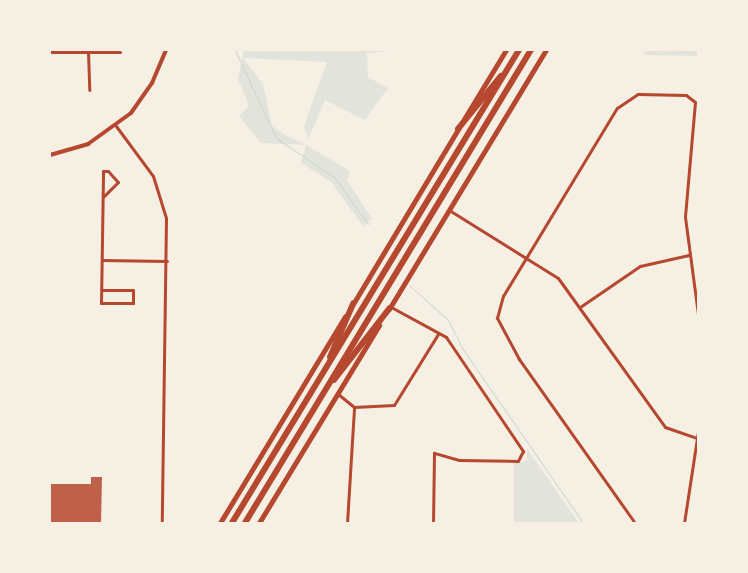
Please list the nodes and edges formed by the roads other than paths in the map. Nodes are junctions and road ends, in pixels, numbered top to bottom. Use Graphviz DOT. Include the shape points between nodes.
graph roads {
  1 [pos="166,50"];
  2 [pos="506,50"];
  3 [pos="519,50"];
  4 [pos="531,50"];
  5 [pos="546,50"];
  6 [pos="50,52"];
  7 [pos="88,52"];
  8 [pos="120,52"];
  9 [pos="508,69"];
  10 [pos="88,90"];
  11 [pos="116,126"];
  12 [pos="458,129"];
  13 [pos="50,156"];
  14 [pos="104,196"];
  15 [pos="449,210"];
  16 [pos="689,255"];
  17 [pos="526,256"];
  18 [pos="102,260"];
  19 [pos="167,261"];
  20 [pos="102,290"];
  21 [pos="353,304"];
  22 [pos="580,307"];
  23 [pos="389,308"];
  24 [pos="698,315"];
  25 [pos="438,334"];
  26 [pos="313,391"];
  27 [pos="338,394"];
  28 [pos="318,402"];
  29 [pos="354,407"];
  30 [pos="698,432"];
  31 [pos="697,438"];
  32 [pos="162,523"];
  33 [pos="220,523"];
  34 [pos="232,523"];
  35 [pos="245,523"];
  36 [pos="259,523"];
  37 [pos="348,523"];
  38 [pos="433,523"];
  39 [pos="635,523"];
  40 [pos="684,523"];
  1 -- 11 [label="street" via="145,96"];
  2 -- 12 [label="highway"];
  3 -- 9 [label="highway"];
  4 -- 28 [label="highway"];
  5 -- 15 [label="highway"];
  6 -- 7 [label="street"];
  7 -- 8 [label="street"];
  7 -- 10 [label="street"];
  9 -- 12 [label="highway"];
  9 -- 26 [label="highway"];
  11 -- 13 [label="street" via="88,144"];
  11 -- 19 [label="street" via="140,154 161,195"];
  12 -- 21 [label="highway"];
  14 -- 14 [label="street" via="103,171 108,171 118,182"];
  14 -- 18 [label="street"];
  15 -- 17 [label="street"];
  15 -- 23 [label="highway"];
  16 -- 17 [label="street" via="686,202 695,107 690,96 644,93 621,103"];
  16 -- 22 [label="street" via="640,266"];
  16 -- 24 [label="street"];
  17 -- 22 [label="street" via="558,278"];
  17 -- 39 [label="street" via="503,296 497,324"];
  18 -- 19 [label="street"];
  18 -- 20 [label="street"];
  19 -- 32 [label="street"];
  20 -- 20 [label="street" via="133,290 133,303 101,302"];
  21 -- 26 [label="highway"];
  21 -- 33 [label="main road"];
  22 -- 31 [label="street" via="665,427"];
  23 -- 25 [label="street"];
  23 -- 27 [label="main road"];
  23 -- 28 [label="highway"];
  25 -- 29 [label="street" via="394,406"];
  25 -- 38 [label="street" via="456,351 524,457 518,461 459,460 434,453"];
  26 -- 34 [label="highway"];
  27 -- 29 [label="street"];
  27 -- 36 [label="main road"];
  28 -- 35 [label="highway"];
  29 -- 37 [label="street"];
  30 -- 31 [label="street"];
  31 -- 40 [label="street"];
}
